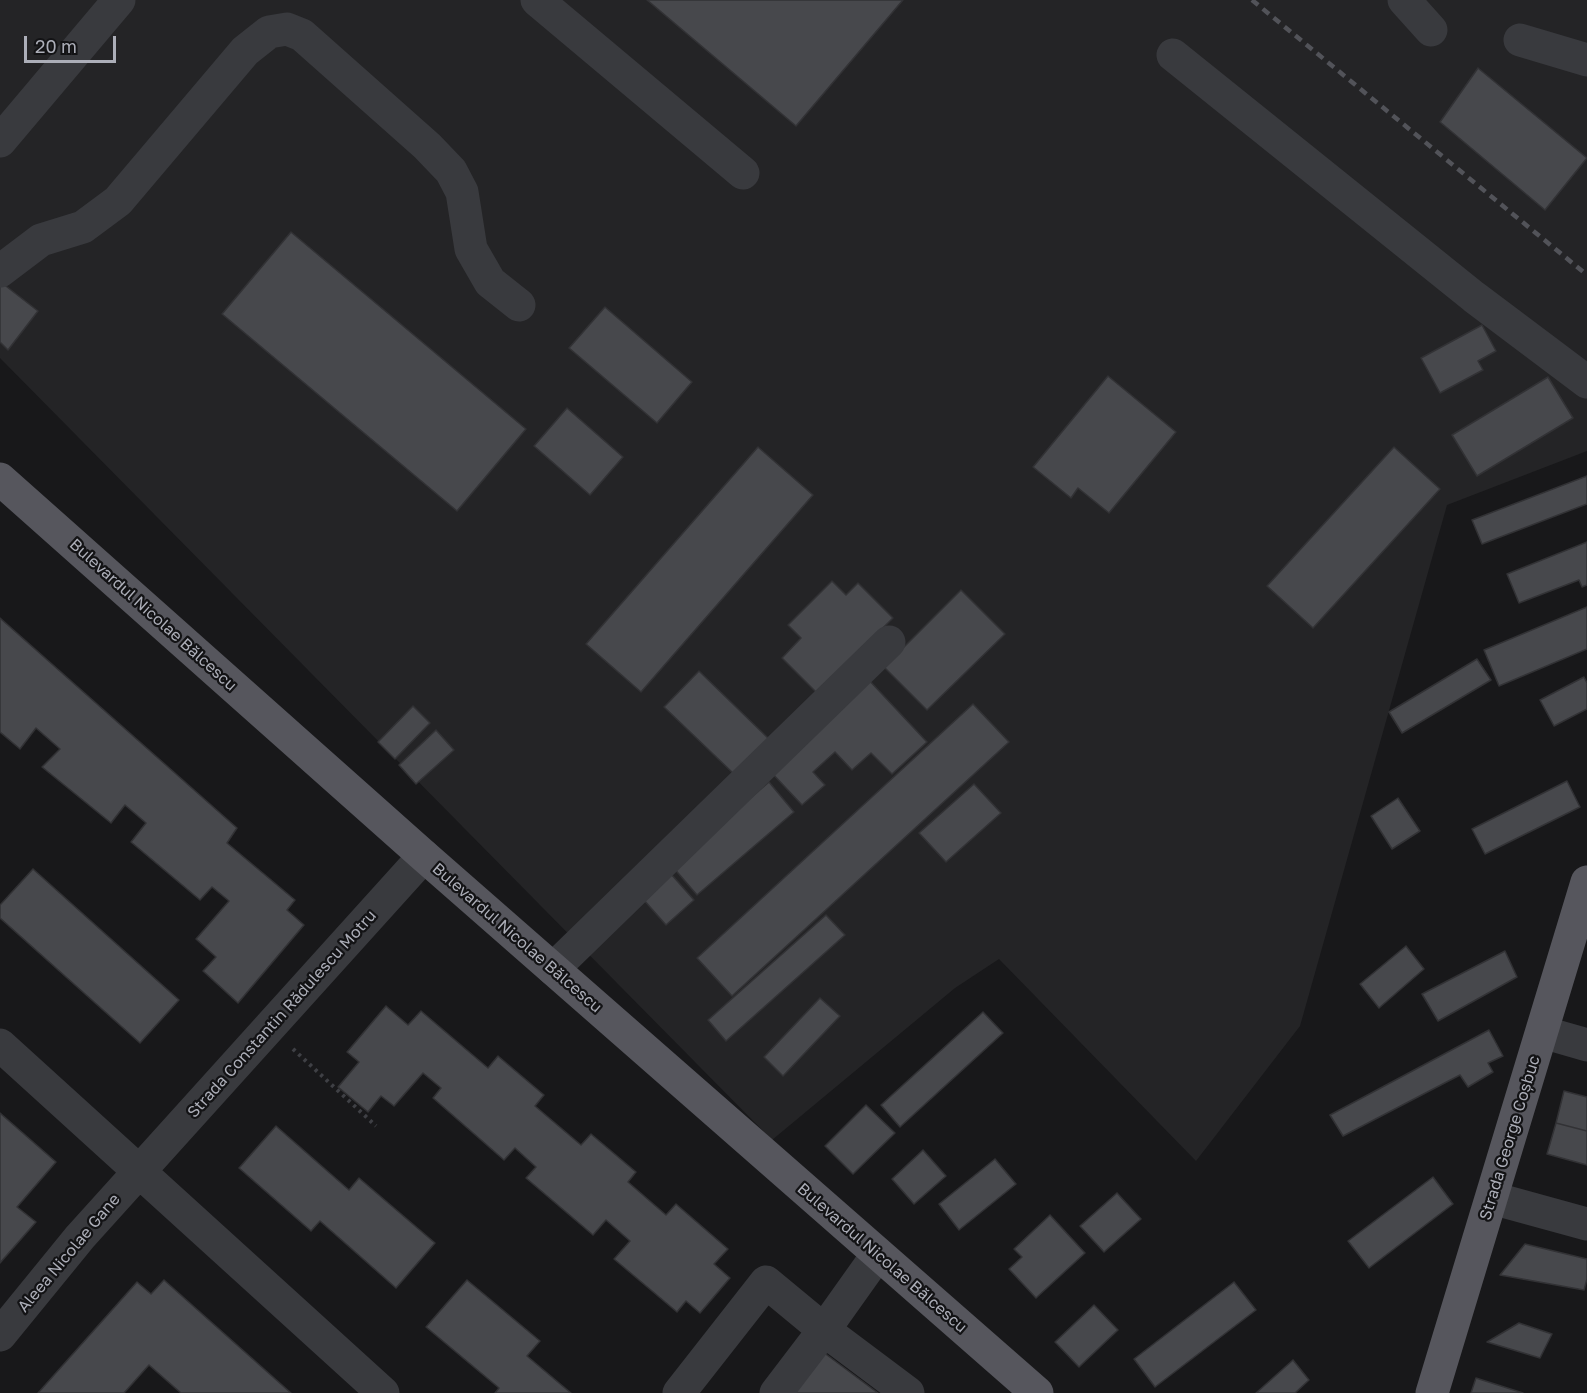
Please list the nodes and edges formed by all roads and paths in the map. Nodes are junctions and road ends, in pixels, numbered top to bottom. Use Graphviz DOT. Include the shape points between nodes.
graph roads {
  1 [pos="119,0"];
  2 [pos="537,0"];
  3 [pos="1404,0"];
  4 [pos="1431,30"];
  5 [pos="1520,40"];
  6 [pos="1173,55"];
  7 [pos="1587,60"];
  8 [pos="0,141"];
  9 [pos="743,173"];
  10 [pos="0,271"];
  11 [pos="519,305"];
  12 [pos="1587,382"];
  13 [pos="0,479"];
  14 [pos="889,642"];
  15 [pos="424,856"];
  16 [pos="1587,882"];
  17 [pos="553,969"];
  18 [pos="269,1028"];
  19 [pos="1542,1032"];
  20 [pos="0,1045"];
  21 [pos="1587,1046"];
  22 [pos="376,1126"];
  23 [pos="140,1171"];
  24 [pos="1492,1198"];
  25 [pos="1587,1224"];
  26 [pos="878,1254"];
  27 [pos="824,1330"];
  28 [pos="0,1335"];
  29 [pos="383,1393"];
  30 [pos="680,1393"];
  31 [pos="776,1393"];
  32 [pos="908,1393"];
  33 [pos="1037,1393"];
  34 [pos="1431,1393"];
  1 -- 8 [label="street"];
  2 -- 9 [label="street"];
  3 -- 4 [label="street"];
  5 -- 7 [label="street"];
  6 -- 12 [label="street" via="1474,297"];
  10 -- 11 [label="street" via="41,240 83,227 118,201 245,51 269,32 287,29 302,36 451,171 462,192 471,249 490,282"];
  13 -- 15 [label="main road, Bulevardul Nicolae Bălcescu"];
  14 -- 17 [label="street"];
  15 -- 17 [label="main road, Bulevardul Nicolae Bălcescu"];
  15 -- 18 [label="street, Strada Constantin Rădulescu Motru"];
  16 -- 19 [label="main road, Strada George Coșbuc"];
  17 -- 26 [label="main road, Bulevardul Nicolae Bălcescu"];
  18 -- 22 [label="path"];
  18 -- 23 [label="street, Strada Constantin Rădulescu Motru"];
  19 -- 21 [label="street"];
  19 -- 24 [label="main road, Strada George Coșbuc"];
  20 -- 23 [label="street"];
  23 -- 28 [label="street, Aleea Nicolae Gane"];
  23 -- 29 [label="street"];
  24 -- 25 [label="street"];
  24 -- 34 [label="main road, Strada George Coșbuc"];
  26 -- 27 [label="street"];
  26 -- 33 [label="main road, Bulevardul Nicolae Bălcescu"];
  27 -- 30 [label="street" via="766,1282"];
  27 -- 31 [label="street"];
  27 -- 32 [label="street"];
}
